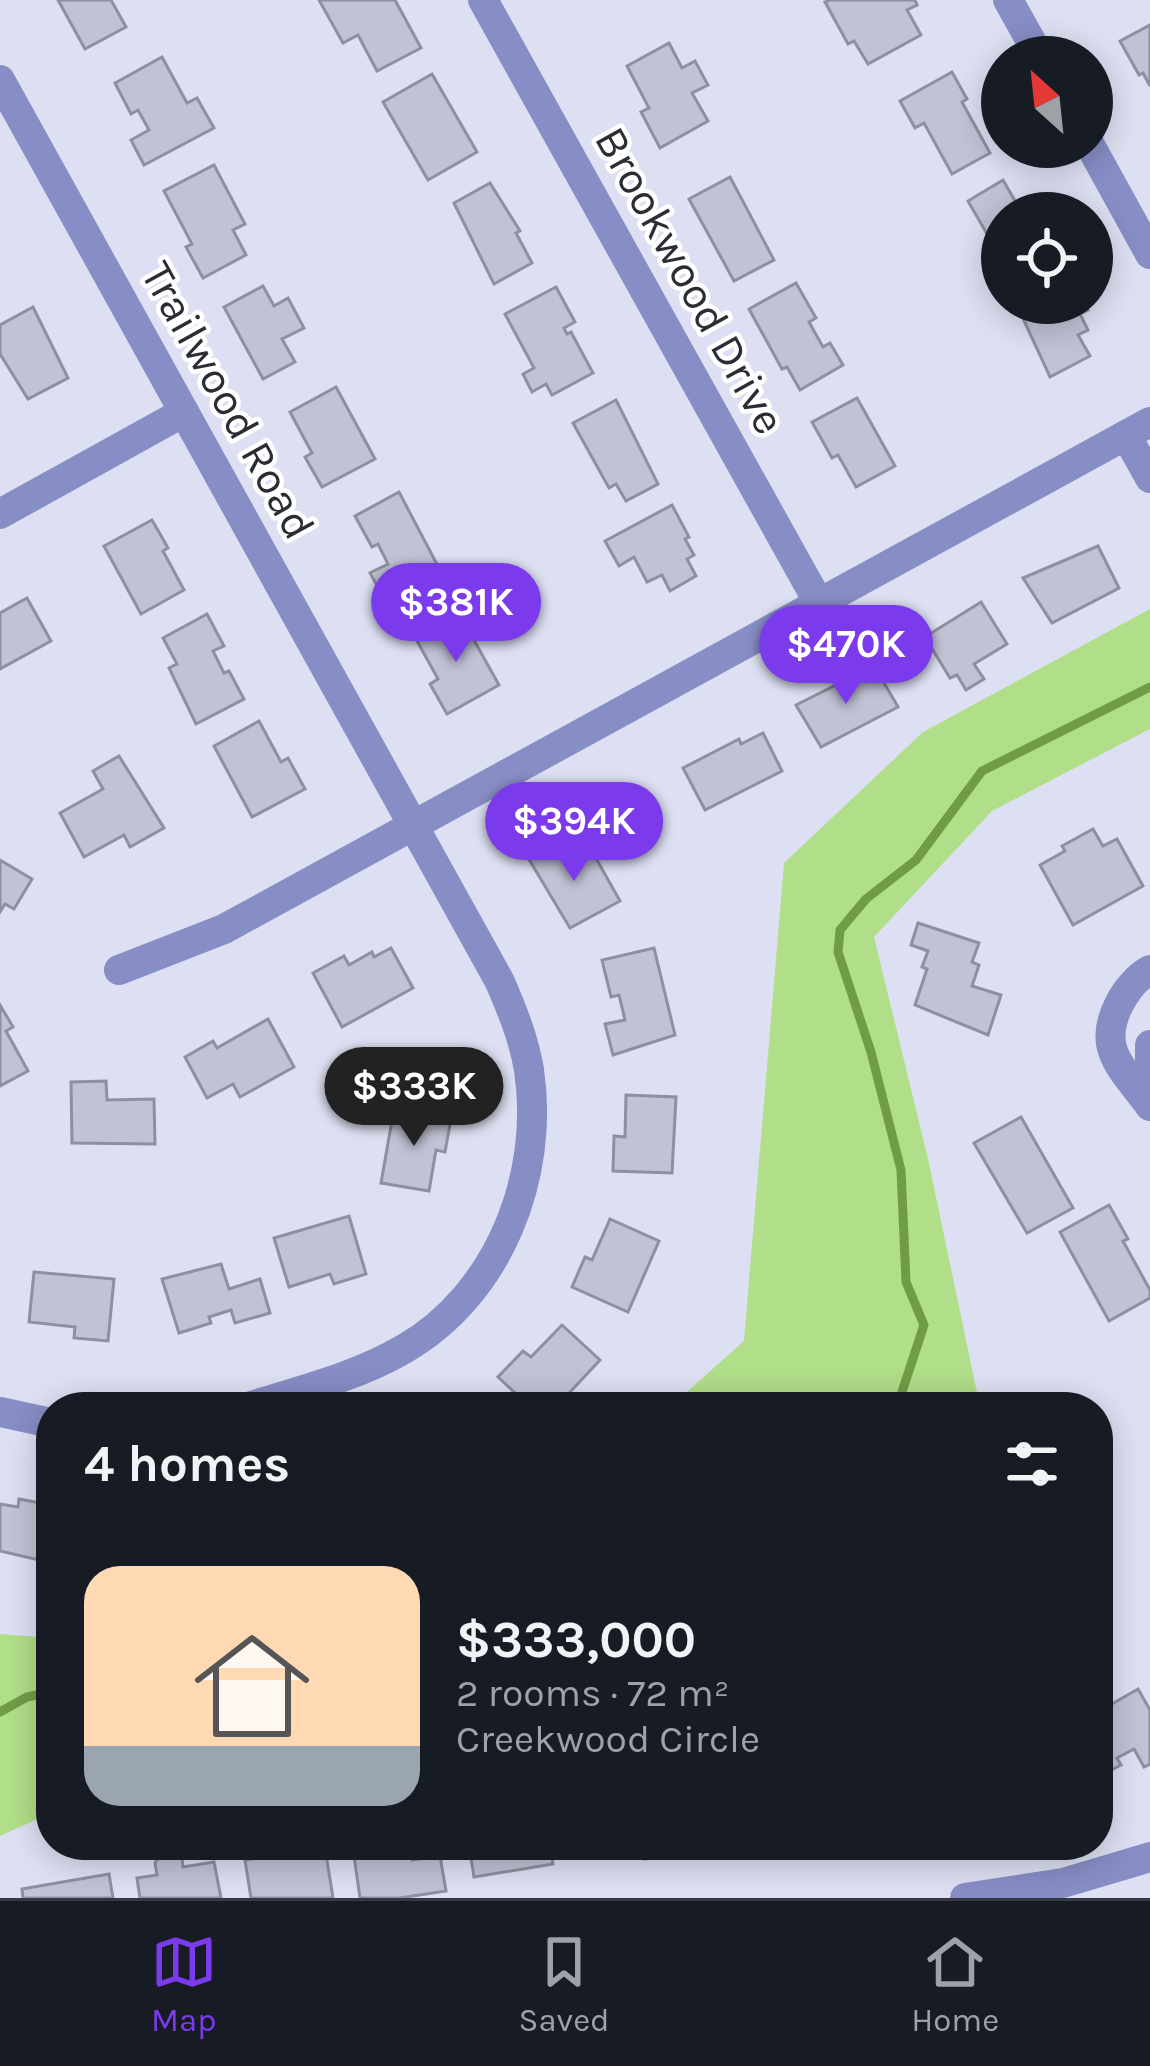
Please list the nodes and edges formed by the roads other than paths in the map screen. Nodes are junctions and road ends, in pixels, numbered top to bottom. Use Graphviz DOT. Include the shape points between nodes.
graph roads {
  1 [pos="483,0"];
  2 [pos="1008,0"];
  3 [pos="1028,36"];
  4 [pos="0,80"];
  5 [pos="1103,168"];
  6 [pos="1150,254"];
  7 [pos="184,412"];
  8 [pos="1138,429"];
  9 [pos="1150,478"];
  10 [pos="0,514"];
  11 [pos="820,605"];
  12 [pos="415,826"];
  13 [pos="119,970"];
  14 [pos="1150,970"];
  15 [pos="1150,1045"];
  16 [pos="1150,1103"];
  17 [pos="296,1392"];
  18 [pos="0,1412"];
  19 [pos="36,1420"];
  20 [pos="1150,1857"];
  21 [pos="1064,1890"];
  22 [pos="965,1898"];
  1 -- 11 [label="street, Brookwood Drive"];
  2 -- 3 [label="street"];
  4 -- 7 [label="street, Trailwood Road"];
  5 -- 6 [label="street"];
  7 -- 10 [label="street"];
  7 -- 12 [label="street, Trailwood Road"];
  8 -- 9 [label="street"];
  8 -- 11 [label="street"];
  11 -- 12 [label="street"];
  12 -- 13 [label="street" via="224,929"];
  12 -- 17 [label="street, Trailwood Road" via="518,1027 533,1118 524,1184 497,1252 440,1323 364,1371"];
  14 -- 16 [label="street" via="1126,988 1111,1049"];
  15 -- 16 [label="street"];
  18 -- 19 [label="street"];
  20 -- 21 [label="street"];
  21 -- 22 [label="street"];
}
